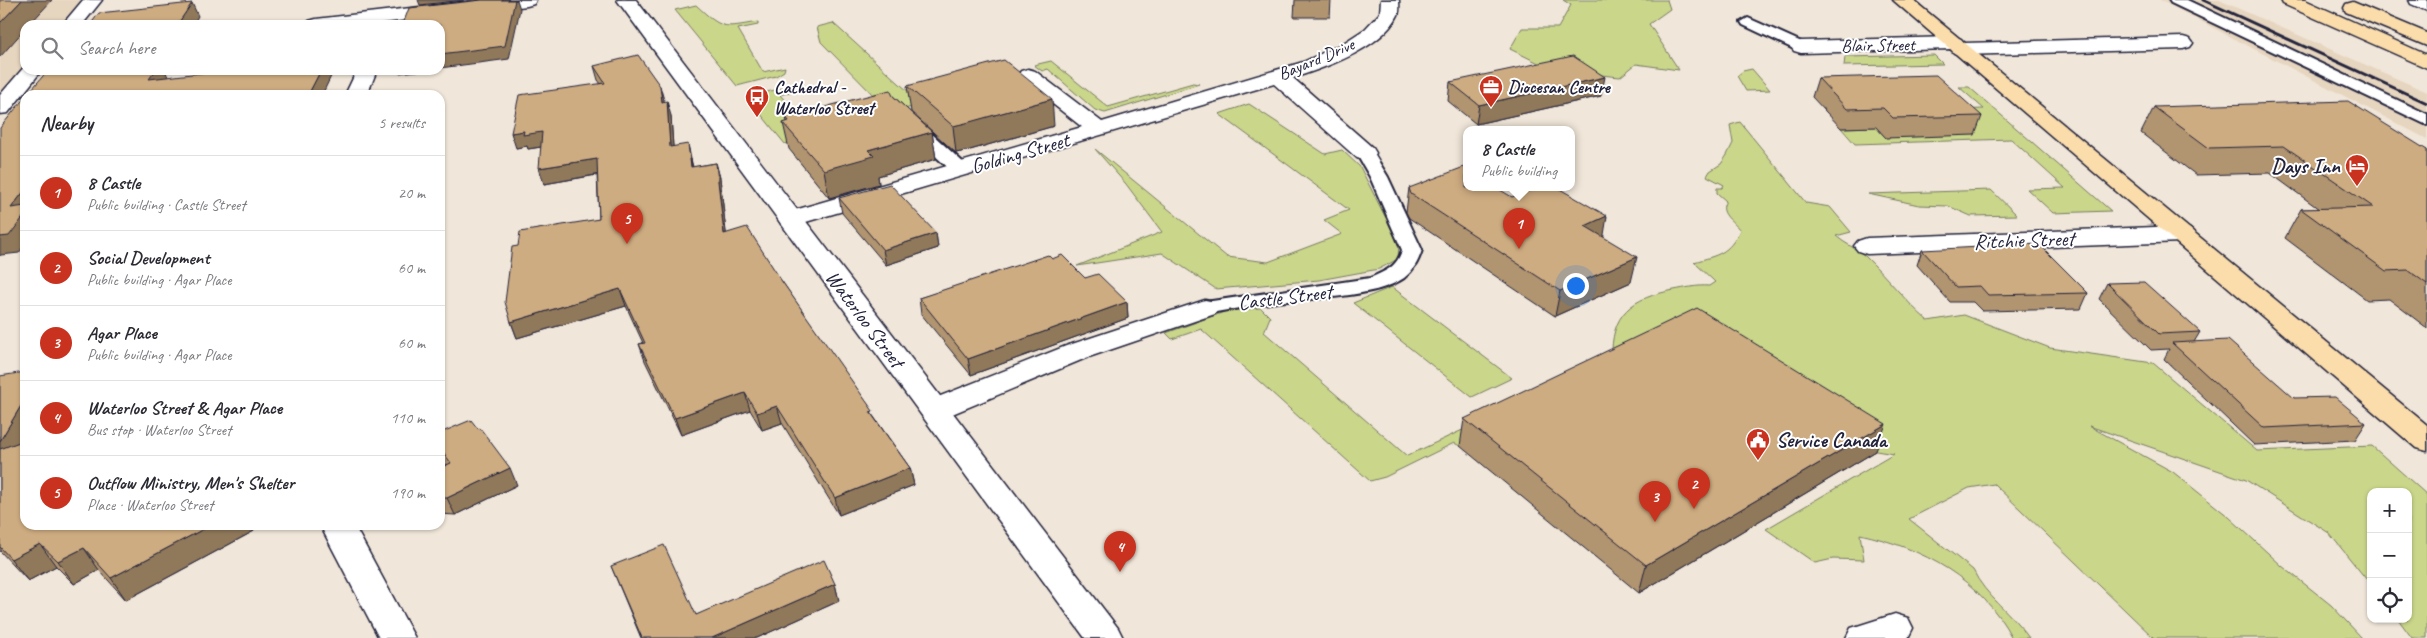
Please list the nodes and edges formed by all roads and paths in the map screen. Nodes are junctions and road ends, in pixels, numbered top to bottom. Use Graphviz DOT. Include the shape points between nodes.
graph roads {
  1 [pos="93,0"];
  2 [pos="527,0"];
  3 [pos="626,0"];
  4 [pos="1390,0"];
  5 [pos="1902,0"];
  6 [pos="2176,0"];
  7 [pos="2290,0"];
  8 [pos="2335,0"];
  9 [pos="2347,0"];
  10 [pos="2418,0"];
  11 [pos="2427,5"];
  12 [pos="76,20"];
  13 [pos="394,20"];
  14 [pos="1748,22"];
  15 [pos="2427,39"];
  16 [pos="2183,43"];
  17 [pos="1957,46"];
  18 [pos="1801,47"];
  19 [pos="2427,62"];
  20 [pos="28,75"];
  21 [pos="365,75"];
  22 [pos="1028,75"];
  23 [pos="1278,76"];
  24 [pos="1249,85"];
  25 [pos="358,90"];
  26 [pos="0,108"];
  27 [pos="904,118"];
  28 [pos="2427,120"];
  29 [pos="1099,130"];
  30 [pos="1365,153"];
  31 [pos="961,170"];
  32 [pos="790,219"];
  33 [pos="2181,234"];
  34 [pos="1868,246"];
  35 [pos="1205,308"];
  36 [pos="934,410"];
  37 [pos="2427,440"];
  38 [pos="340,530"];
  39 [pos="397,638"];
  40 [pos="1105,638"];
  1 -- 12 [label="street"];
  2 -- 13 [label="street"];
  3 -- 32 [label="street, Waterloo Street"];
  4 -- 23 [label="street, Bayard Drive" via="1389,14 1372,33 1310,66"];
  5 -- 17 [label="main road"];
  6 -- 28 [label="lane"];
  7 -- 19 [label="main road"];
  8 -- 15 [label="main road"];
  9 -- 15 [label="main road"];
  10 -- 11 [label="street"];
  14 -- 18 [label="lane"];
  16 -- 17 [label="street, Blair Street"];
  17 -- 18 [label="street, Blair Street"];
  17 -- 33 [label="main road"];
  20 -- 26 [label="street"];
  21 -- 25 [label="street"];
  22 -- 29 [label="street"];
  23 -- 24 [label="street, Bayard Drive"];
  23 -- 30 [label="street, Castle Street"];
  24 -- 29 [label="street, Golding Street"];
  27 -- 31 [label="lane"];
  29 -- 31 [label="street, Golding Street"];
  30 -- 35 [label="lane, Castle Street" via="1412,250 1412,259 1403,270 1350,290 1278,295"];
  31 -- 32 [label="street, Golding Street"];
  32 -- 36 [label="street, Waterloo Street"];
  33 -- 34 [label="street, Ritchie Street"];
  33 -- 37 [label="main road"];
  35 -- 36 [label="street, Castle Street" via="1076,352"];
  36 -- 40 [label="street, Waterloo Street"];
  38 -- 39 [label="street"];
}
